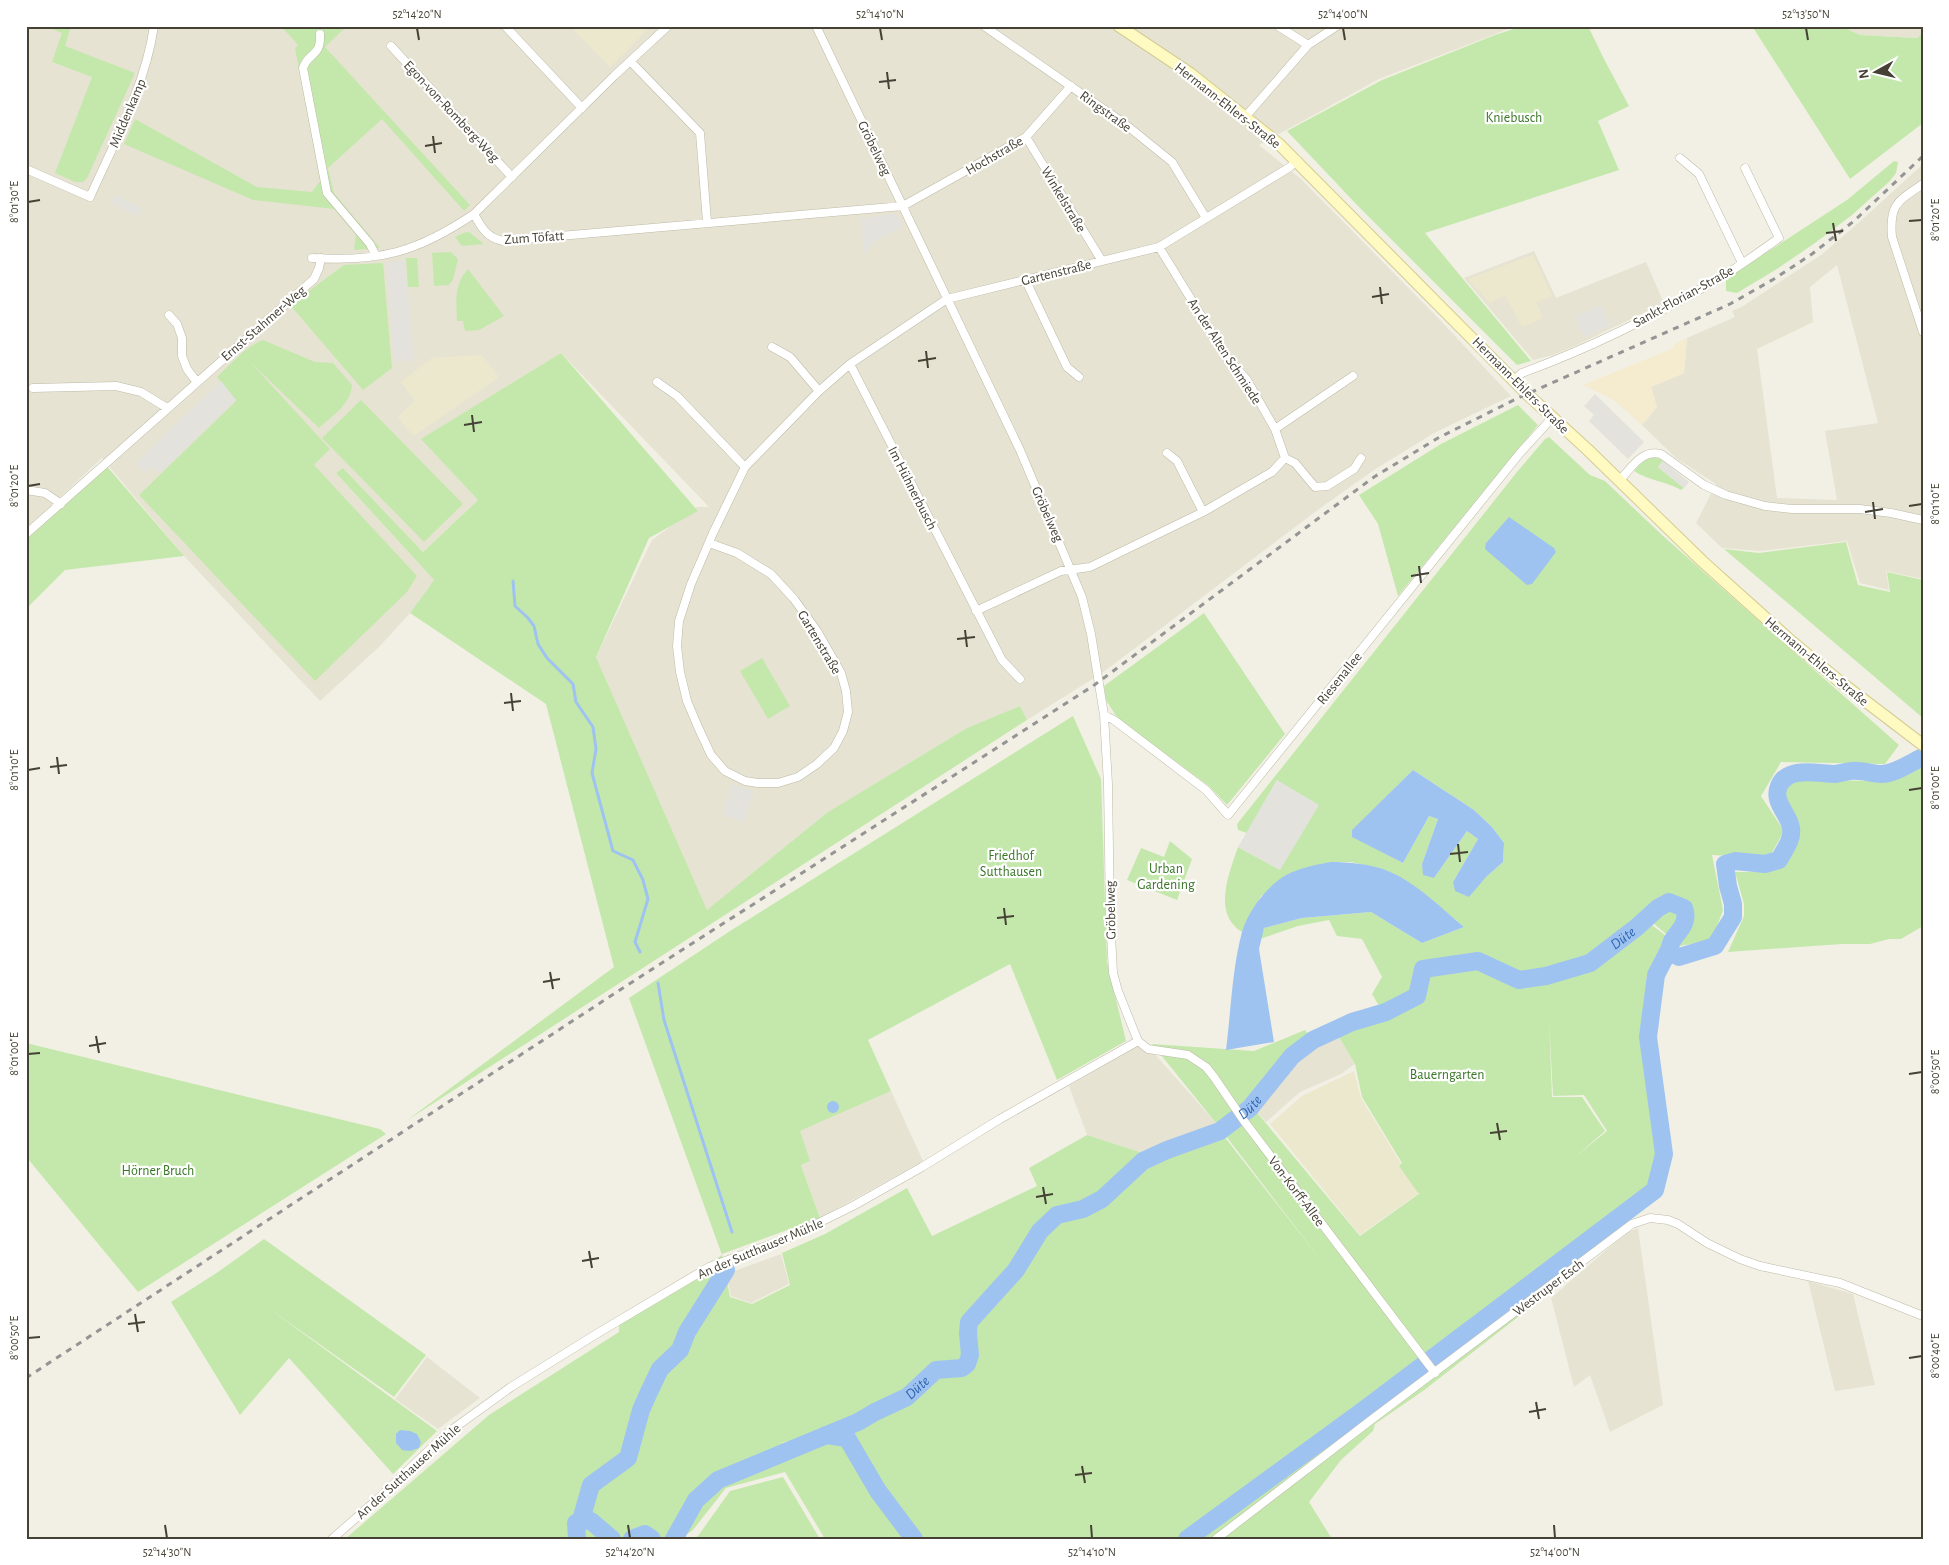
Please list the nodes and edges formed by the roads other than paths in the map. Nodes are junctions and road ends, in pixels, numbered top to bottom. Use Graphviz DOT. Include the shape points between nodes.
graph roads {
  1 [pos="154,26"];
  2 [pos="506,26"];
  3 [pos="668,26"];
  4 [pos="816,26"];
  5 [pos="984,26"];
  6 [pos="1119,26"];
  7 [pos="1278,26"];
  8 [pos="1337,26"];
  9 [pos="320,34"];
  10 [pos="1308,45"];
  11 [pos="392,46"];
  12 [pos="632,62"];
  13 [pos="1071,86"];
  14 [pos="582,108"];
  15 [pos="1246,116"];
  16 [pos="1026,137"];
  17 [pos="1680,158"];
  18 [pos="1297,160"];
  19 [pos="1745,168"];
  20 [pos="26,169"];
  21 [pos="512,176"];
  22 [pos="1923,184"];
  23 [pos="902,206"];
  24 [pos="474,214"];
  25 [pos="1206,218"];
  26 [pos="707,222"];
  27 [pos="1158,247"];
  28 [pos="376,256"];
  29 [pos="1102,260"];
  30 [pos="1742,263"];
  31 [pos="1025,280"];
  32 [pos="947,299"];
  33 [pos="169,315"];
  34 [pos="1923,332"];
  35 [pos="772,347"];
  36 [pos="850,364"];
  37 [pos="1353,376"];
  38 [pos="1079,377"];
  39 [pos="1514,380"];
  40 [pos="196,381"];
  41 [pos="657,382"];
  42 [pos="33,388"];
  43 [pos="820,391"];
  44 [pos="166,408"];
  45 [pos="1552,418"];
  46 [pos="1276,429"];
  47 [pos="1167,453"];
  48 [pos="1285,458"];
  49 [pos="1361,458"];
  50 [pos="745,466"];
  51 [pos="1620,480"];
  52 [pos="26,490"];
  53 [pos="61,504"];
  54 [pos="1203,512"];
  55 [pos="1923,520"];
  56 [pos="26,534"];
  57 [pos="709,543"];
  58 [pos="1072,570"];
  59 [pos="976,611"];
  60 [pos="1020,679"];
  61 [pos="1104,715"];
  62 [pos="1923,745"];
  63 [pos="1138,1041"];
  64 [pos="1923,1316"];
  65 [pos="1433,1369"];
  66 [pos="332,1539"];
  67 [pos="1216,1539"];
  1 -- 20 [label="street, Middenkamp" via="142,80 90,197"];
  2 -- 14 [label="street"];
  3 -- 12 [label="street"];
  4 -- 23 [label="street, Gröbelweg"];
  5 -- 13 [label="street, Ringstraße"];
  6 -- 15 [label="street, Hermann-Ehlers-Straße"];
  7 -- 10 [label="street"];
  8 -- 10 [label="street"];
  9 -- 28 [label="street" via="318,51 303,68 327,193 370,244"];
  10 -- 15 [label="street"];
  11 -- 21 [label="street, Egon-von-Romberg-Weg"];
  12 -- 14 [label="street"];
  12 -- 26 [label="street" via="700,132"];
  13 -- 16 [label="street, Hochstraße"];
  13 -- 25 [label="street, Ringstraße" via="1172,162"];
  14 -- 21 [label="street"];
  15 -- 18 [label="street, Hermann-Ehlers-Straße"];
  16 -- 23 [label="street, Hochstraße"];
  16 -- 29 [label="street, Winkelstraße"];
  17 -- 30 [label="street" via="1699,174"];
  18 -- 25 [label="street, Gartenstraße"];
  18 -- 39 [label="street, Hermann-Ehlers-Straße"];
  19 -- 30 [label="street, Sankt-Florian-Straße" via="1779,238"];
  21 -- 24 [label="street"];
  22 -- 34 [label="street" via="1902,198 1894,208 1891,220 1892,236"];
  23 -- 26 [label="street, Zum Töfatt"];
  23 -- 32 [label="street, Gröbelweg"];
  24 -- 26 [label="street, Zum Töfatt" via="488,235 503,241"];
  24 -- 28 [label="street" via="410,249"];
  25 -- 27 [label="street, Gartenstraße"];
  27 -- 29 [label="street, Gartenstraße"];
  27 -- 46 [label="street, An der Alten Schmiede"];
  28 -- 40 [label="street, Ernst-Stahmer-Weg" via="316,258 319,268 314,278"];
  29 -- 31 [label="street, Gartenstraße"];
  30 -- 39 [label="street, Sankt-Florian-Straße" via="1637,323"];
  31 -- 32 [label="street, Gartenstraße"];
  31 -- 38 [label="street" via="1067,367"];
  32 -- 36 [label="street, Gartenstraße"];
  32 -- 58 [label="street, Gröbelweg" via="1020,450"];
  33 -- 40 [label="street" via="177,324 182,338 182,356"];
  35 -- 43 [label="street" via="790,357"];
  36 -- 43 [label="street, Gartenstraße"];
  36 -- 59 [label="street, Im Hühnerbusch"];
  37 -- 46 [label="street"];
  39 -- 45 [label="street, Hermann-Ehlers-Straße"];
  40 -- 44 [label="street, Ernst-Stahmer-Weg"];
  41 -- 50 [label="street" via="677,396"];
  42 -- 44 [label="street" via="116,386 141,392"];
  43 -- 50 [label="street, Gartenstraße"];
  44 -- 53 [label="street, Ernst-Stahmer-Weg"];
  45 -- 51 [label="street, Hermann-Ehlers-Straße"];
  45 -- 61 [label="street, Riesenallee" via="1228,815 1206,790"];
  46 -- 48 [label="street, An der Alten Schmiede"];
  47 -- 54 [label="street" via="1177,461"];
  48 -- 49 [label="street" via="1295,463 1314,486 1328,486 1354,469"];
  48 -- 54 [label="street" via="1272,472"];
  50 -- 57 [label="street, Gartenstraße"];
  51 -- 55 [label="street" via="1642,457 1655,452 1704,485 1765,506 1860,509"];
  51 -- 62 [label="street, Hermann-Ehlers-Straße" via="1702,561 1791,641"];
  52 -- 53 [label="street" via="45,493"];
  53 -- 56 [label="street, Ernst-Stahmer-Weg"];
  54 -- 58 [label="street" via="1090,567"];
  57 -- 57 [label="street, Gartenstraße" via="679,621 677,646 687,701 711,755 726,771 745,781 758,783 778,783 798,777 834,748 843,731 848,712 841,673 818,631 771,574 737,554"];
  58 -- 59 [label="street" via="1061,571"];
  58 -- 61 [label="street, Gröbelweg" via="1087,613"];
  59 -- 60 [label="street, Im Hühnerbusch" via="1002,660"];
  61 -- 63 [label="street, Gröbelweg" via="1110,954 1118,991"];
  63 -- 65 [label="street, Von-Korff-Allee" via="1148,1049 1188,1055 1214,1077 1234,1108"];
  63 -- 66 [label="street, An der Sutthauser Mühle" via="853,1206 788,1238 709,1267 590,1338 511,1387 446,1434"];
  64 -- 65 [label="street, Westruper Esch" via="1840,1283 1760,1266 1707,1243 1673,1222 1650,1218 1632,1224"];
  65 -- 67 [label="street, Westruper Esch"];
}
